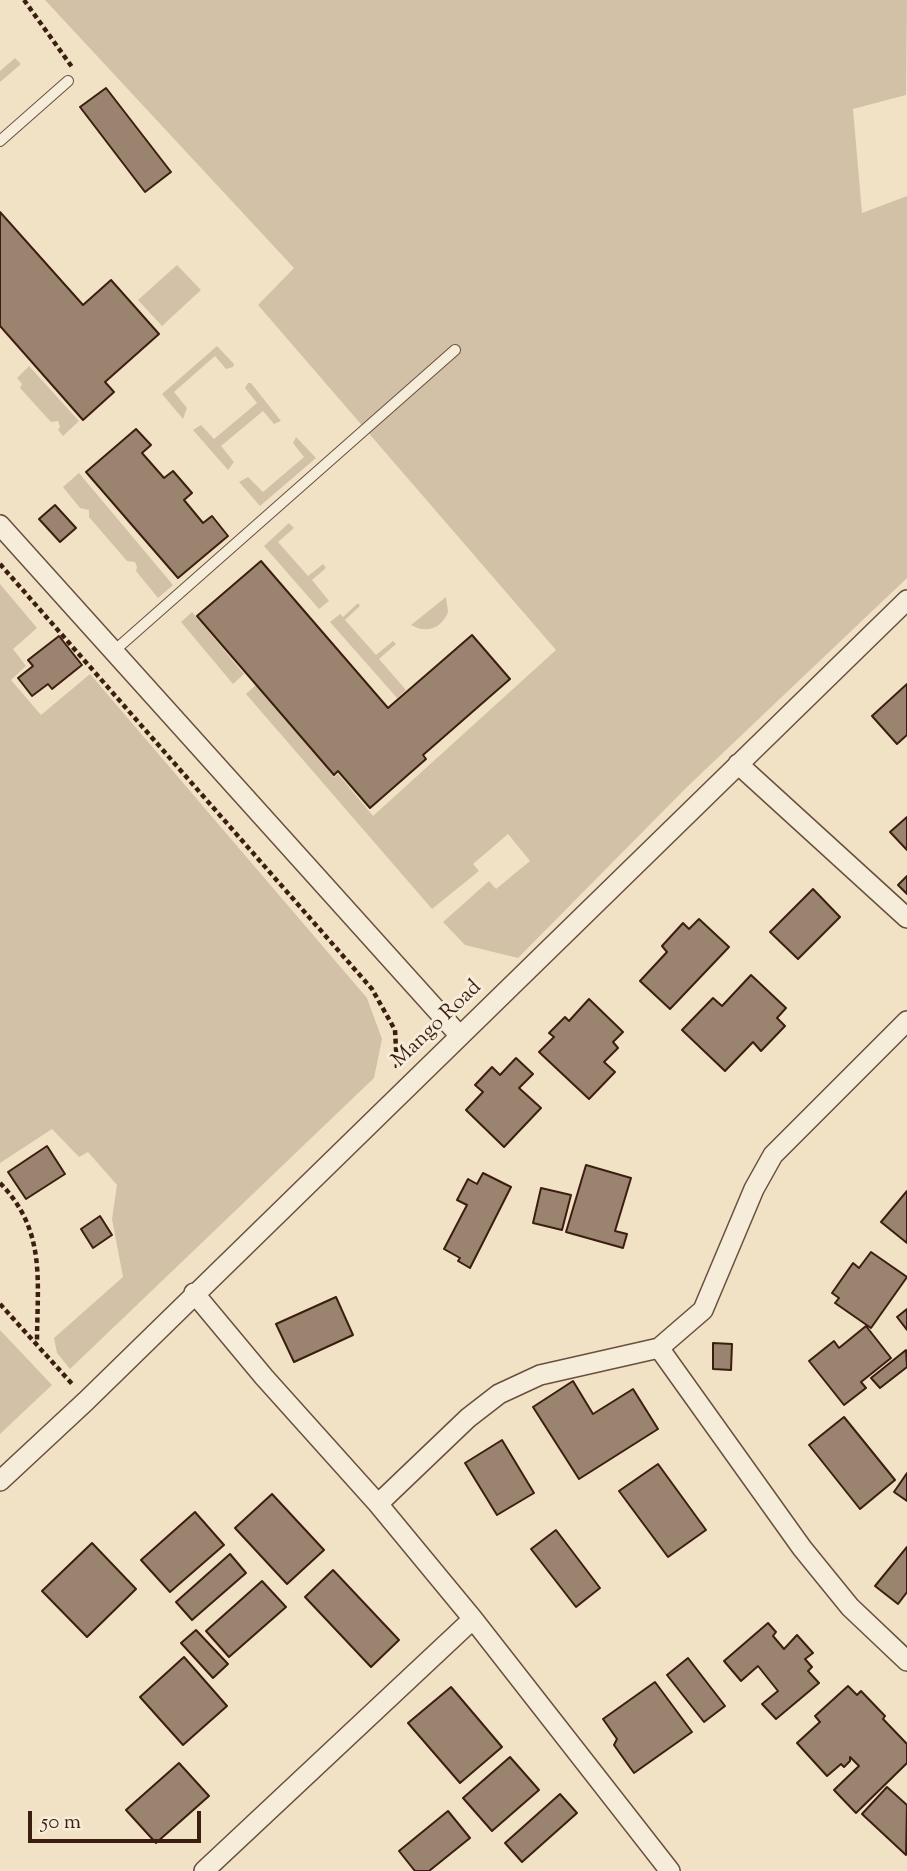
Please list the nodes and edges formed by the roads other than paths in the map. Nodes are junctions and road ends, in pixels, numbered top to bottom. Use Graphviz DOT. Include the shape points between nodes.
graph roads {
  1 [pos="68,80"];
  2 [pos="0,141"];
  3 [pos="454,350"];
  4 [pos="0,524"];
  5 [pos="907,600"];
  6 [pos="114,651"];
  7 [pos="738,764"];
  8 [pos="907,918"];
  9 [pos="907,1021"];
  10 [pos="460,1036"];
  11 [pos="194,1293"];
  12 [pos="659,1348"];
  13 [pos="0,1481"];
  14 [pos="379,1504"];
  15 [pos="473,1619"];
  16 [pos="907,1661"];
  17 [pos="204,1871"];
  18 [pos="670,1871"];
  1 -- 2 [label="lane"];
  3 -- 6 [label="lane"];
  4 -- 6 [label="street"];
  5 -- 7 [label="street, Mango Road"];
  6 -- 10 [label="street"];
  7 -- 8 [label="street"];
  7 -- 10 [label="street, Mango Road"];
  9 -- 12 [label="street" via="773,1155 703,1310"];
  10 -- 11 [label="street, Mango Road"];
  11 -- 13 [label="street, Mango Road"];
  11 -- 14 [label="street"];
  12 -- 14 [label="street" via="540,1375 499,1394"];
  12 -- 16 [label="street" via="802,1548 850,1607"];
  14 -- 15 [label="street"];
  15 -- 17 [label="street"];
  15 -- 18 [label="street"];
}
